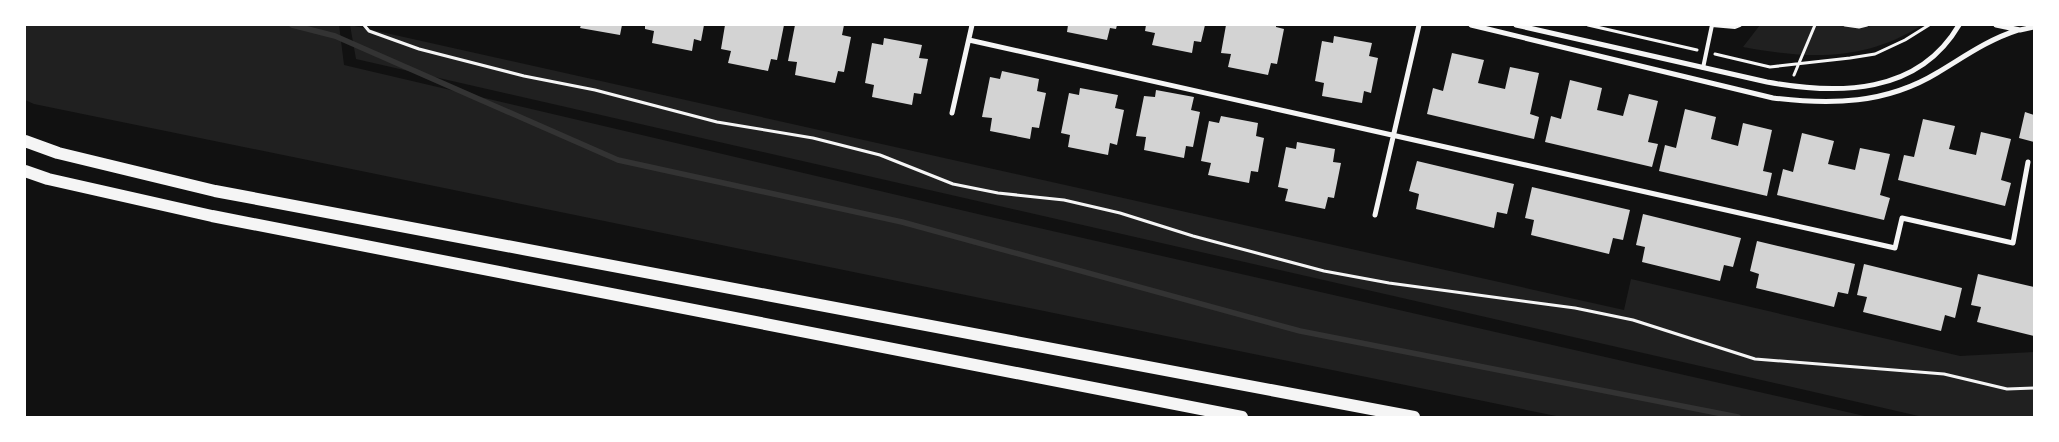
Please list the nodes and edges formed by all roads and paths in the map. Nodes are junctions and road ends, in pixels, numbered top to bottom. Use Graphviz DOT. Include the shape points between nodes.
graph roads {
  1 [pos="364,25"];
  2 [pos="972,25"];
  3 [pos="1419,25"];
  4 [pos="1471,25"];
  5 [pos="1516,25"];
  6 [pos="1588,25"];
  7 [pos="1712,25"];
  8 [pos="1740,25"];
  9 [pos="1816,25"];
  10 [pos="1845,25"];
  11 [pos="1867,25"];
  12 [pos="1929,25"];
  13 [pos="1959,25"];
  14 [pos="1996,25"];
  15 [pos="2034,27"];
  16 [pos="2018,30"];
  17 [pos="969,40"];
  18 [pos="1706,52"];
  19 [pos="1797,63"];
  20 [pos="1703,68"];
  21 [pos="1791,87"];
  22 [pos="952,113"];
  23 [pos="1394,134"];
  24 [pos="25,141"];
  25 [pos="2028,162"];
  26 [pos="25,171"];
  27 [pos="1375,215"];
  28 [pos="2034,388"];
  29 [pos="1242,417"];
  30 [pos="1414,417"];
  1 -- 28 [label="path" via="369,31 419,49 524,76 595,90 717,122 813,138 880,155 953,184 1074,202 1324,271 1575,308 1633,320 1755,359 1944,374 2007,389"];
  2 -- 17 [label="street"];
  3 -- 23 [label="street"];
  4 -- 16 [label="street" via="1773,98 1824,103 1863,100 1909,87 1984,43"];
  5 -- 20 [label="street"];
  6 -- 18 [label="path"];
  7 -- 8 [label="lane"];
  7 -- 18 [label="lane"];
  9 -- 19 [label="path"];
  10 -- 11 [label="path"];
  12 -- 19 [label="path" via="1875,54"];
  13 -- 21 [label="street" via="1927,64 1893,80 1841,89"];
  14 -- 16 [label="street"];
  15 -- 16 [label="street"];
  17 -- 22 [label="street"];
  17 -- 23 [label="street"];
  18 -- 19 [label="path" via="1770,67"];
  18 -- 20 [label="lane"];
  19 -- 21 [label="path"];
  20 -- 21 [label="street"];
  23 -- 25 [label="street" via="1895,248 1902,218 2013,243"];
  23 -- 27 [label="street"];
  24 -- 30 [label="main road" via="58,153 215,190"];
  26 -- 29 [label="main road" via="222,218"];
}
